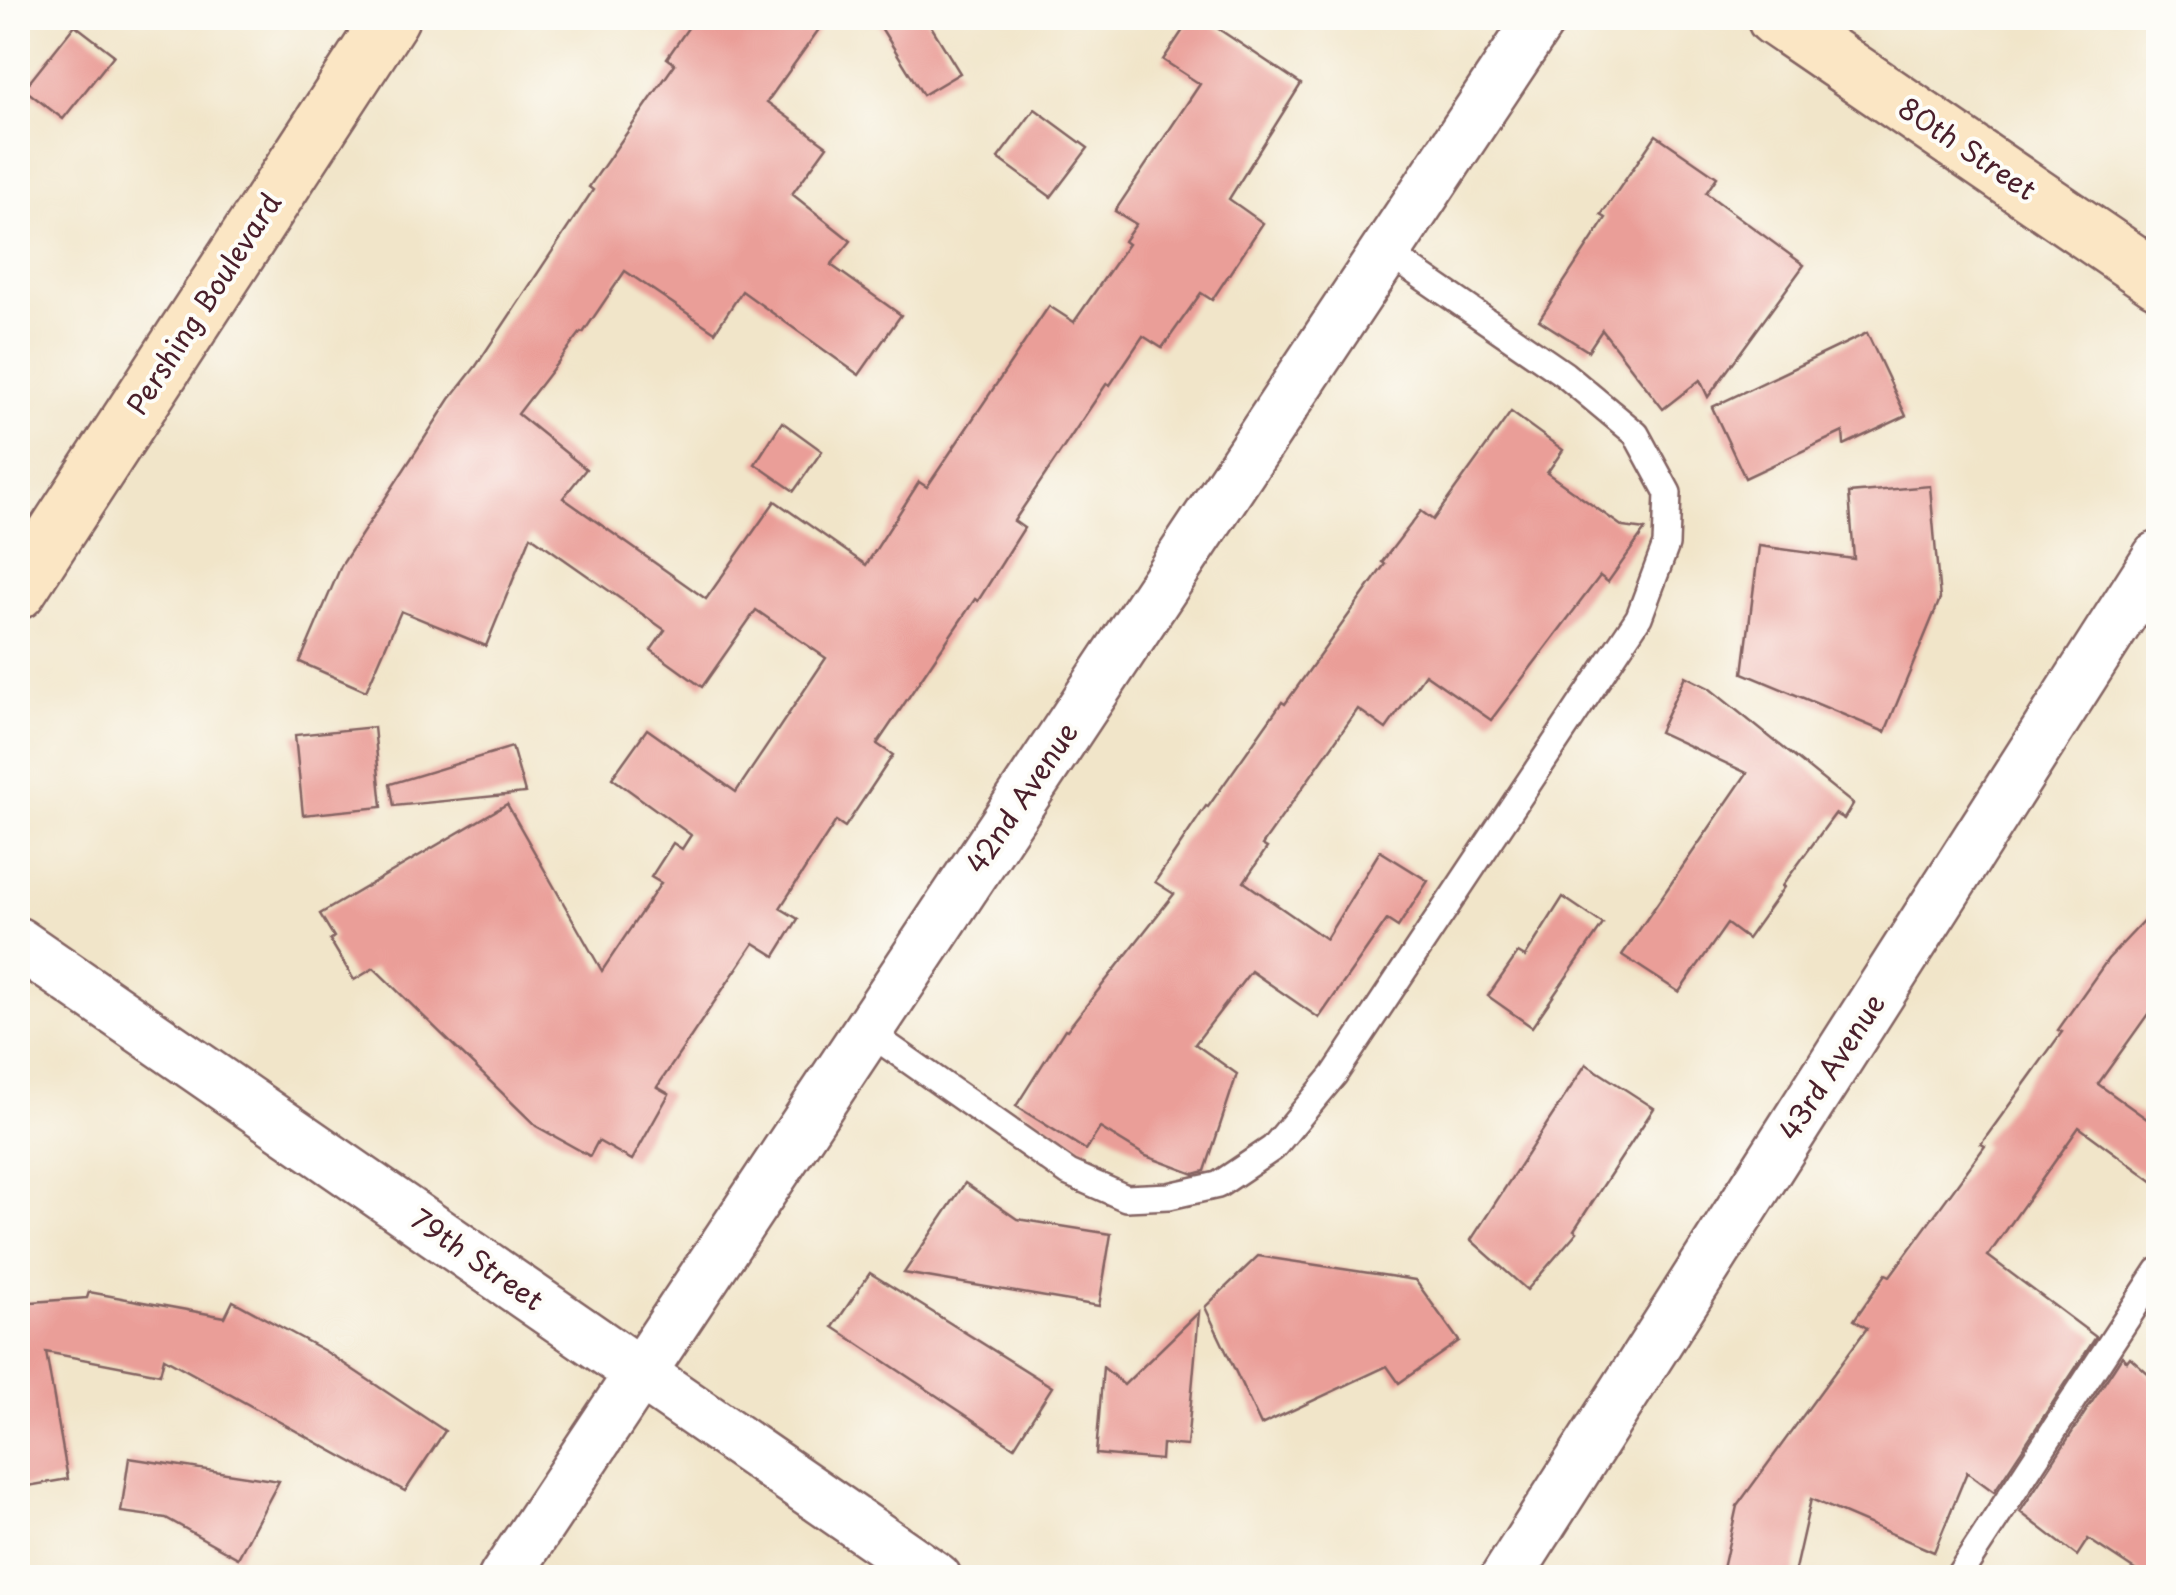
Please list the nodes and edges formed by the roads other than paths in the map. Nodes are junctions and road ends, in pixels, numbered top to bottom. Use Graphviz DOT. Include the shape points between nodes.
graph roads {
  1 [pos="391,18"];
  2 [pos="1541,18"];
  3 [pos="1775,18"];
  4 [pos="1385,251"];
  5 [pos="2158,280"];
  6 [pos="2158,557"];
  7 [pos="18,590"];
  8 [pos="18,943"];
  9 [pos="867,1031"];
  10 [pos="2158,1271"];
  11 [pos="640,1372"];
  12 [pos="504,1578"];
  13 [pos="936,1578"];
  14 [pos="1506,1578"];
  15 [pos="1957,1578"];
  1 -- 7 [label="street, Pershing Boulevard"];
  2 -- 4 [label="street, 42nd Avenue"];
  3 -- 5 [label="street, 80th Street"];
  4 -- 9 [label="street, 42nd Avenue"];
  4 -- 9 [label="lane" via="1564,374 1636,434 1668,493 1666,544 1639,617 1334,1075 1273,1148 1218,1185 1126,1198 1069,1173"];
  6 -- 14 [label="street, 43rd Avenue"];
  8 -- 11 [label="street, 79th Street"];
  9 -- 11 [label="street, 42nd Avenue"];
  10 -- 15 [label="lane"];
  11 -- 12 [label="street, 42nd Avenue"];
  11 -- 13 [label="street, 79th Street"];
}
